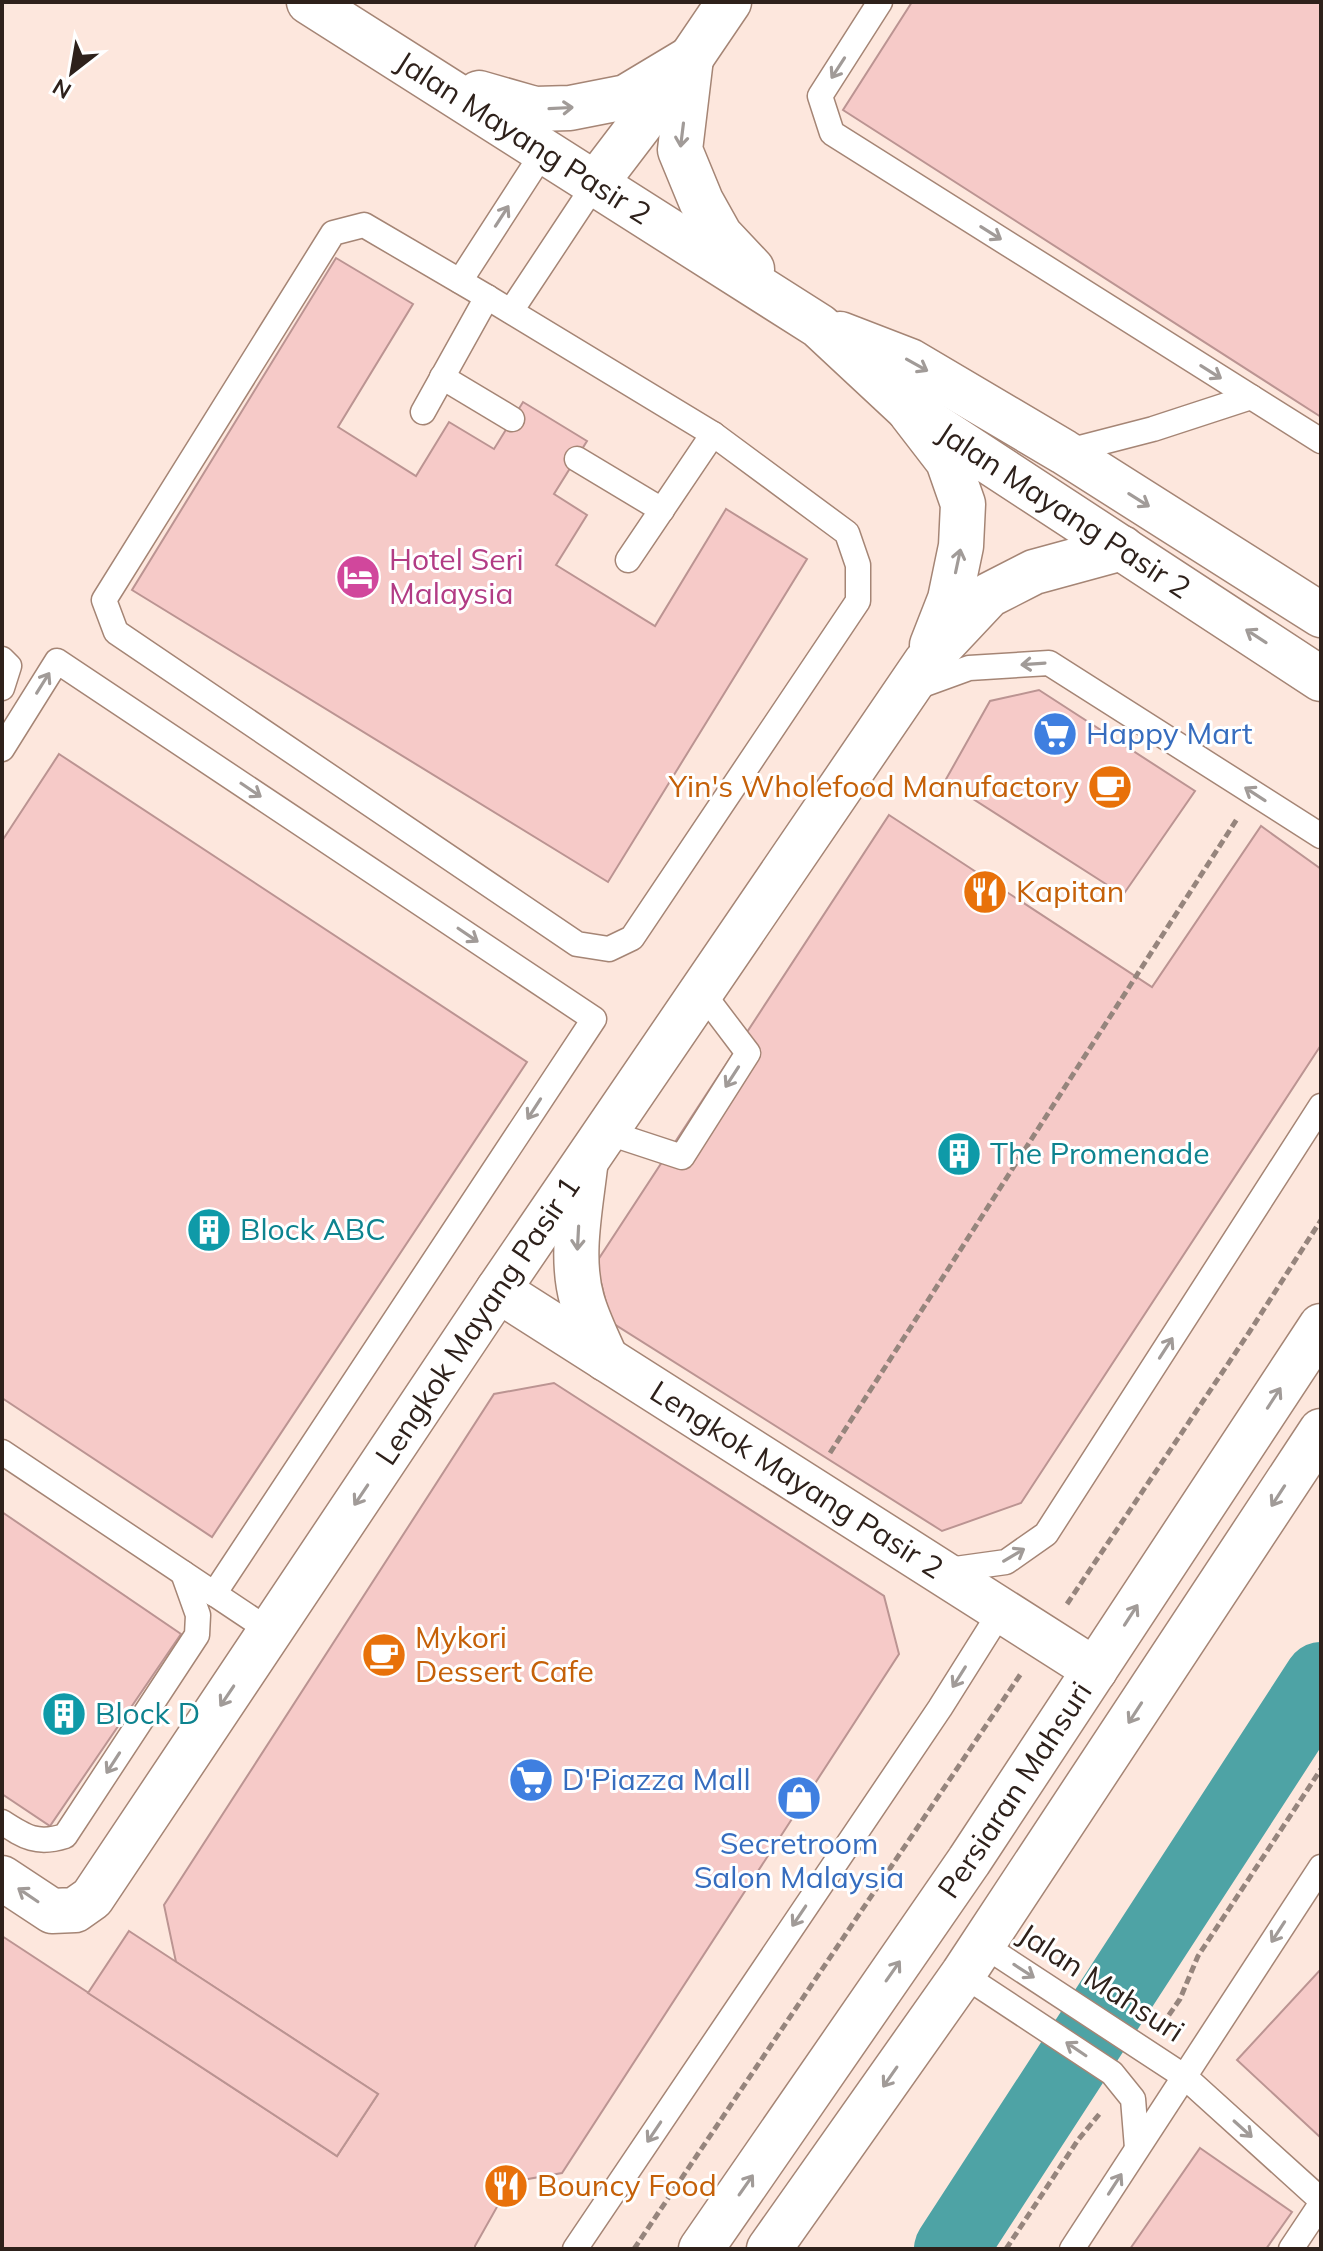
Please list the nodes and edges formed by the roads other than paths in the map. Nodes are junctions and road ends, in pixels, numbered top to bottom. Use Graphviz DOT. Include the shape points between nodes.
graph roads {
  1 [pos="309,2"];
  2 [pos="729,2"];
  3 [pos="880,2"];
  4 [pos="691,58"];
  5 [pos="431,79"];
  6 [pos="544,151"];
  7 [pos="595,184"];
  8 [pos="460,281"];
  9 [pos="487,297"];
  10 [pos="511,311"];
  11 [pos="801,315"];
  12 [pos="442,377"];
  13 [pos="1251,397"];
  14 [pos="907,408"];
  15 [pos="423,412"];
  16 [pos="512,419"];
  17 [pos="713,434"];
  18 [pos="1321,441"];
  19 [pos="1064,452"];
  20 [pos="577,459"];
  21 [pos="662,510"];
  22 [pos="1122,548"];
  23 [pos="628,560"];
  24 [pos="1321,615"];
  25 [pos="916,677"];
  26 [pos="1321,679"];
  27 [pos="2,749"];
  28 [pos="1321,836"];
  29 [pos="701,991"];
  30 [pos="1321,1106"];
  31 [pos="596,1146"];
  32 [pos="498,1290"];
  33 [pos="1321,1326"];
  34 [pos="606,1359"];
  35 [pos="1321,1431"];
  36 [pos="2,1452"];
  37 [pos="939,1571"];
  38 [pos="183,1573"];
  39 [pos="214,1594"];
  40 [pos="1001,1611"];
  41 [pos="270,1631"];
  42 [pos="1095,1670"];
  43 [pos="2,1822"];
  44 [pos="1321,1867"];
  45 [pos="2,1878"];
  46 [pos="970,1964"];
  47 [pos="1185,2077"];
  48 [pos="1137,2148"];
  49 [pos="1321,2202"];
  50 [pos="575,2249"];
  51 [pos="701,2249"];
  52 [pos="769,2249"];
  53 [pos="1072,2249"];
  54 [pos="1291,2249"];
  1 -- 5 [label="street, Jalan Mayang Pasir 2"];
  2 -- 4 [label="street"];
  3 -- 13 [label="lane, one-way" via="820,96 832,133"];
  5 -- 4 [label="street, one-way" via="535,109 570,108 626,97"];
  4 -- 7 [label="street"];
  4 -- 11 [label="street, one-way" via="680,150 701,201 720,235"];
  5 -- 6 [label="street, Jalan Mayang Pasir 2"];
  6 -- 7 [label="street, Jalan Mayang Pasir 2"];
  8 -- 6 [label="lane, one-way"];
  7 -- 10 [label="lane"];
  7 -- 11 [label="street, Jalan Mayang Pasir 2"];
  8 -- 9 [label="lane"];
  8 -- 17 [label="lane" via="364,225 333,233 104,600 116,632 577,944 609,949 632,938 858,601 858,565 847,533"];
  9 -- 10 [label="lane"];
  9 -- 12 [label="lane"];
  10 -- 17 [label="lane"];
  11 -- 14 [label="street, Jalan Mayang Pasir 2"];
  11 -- 19 [label="street, Jalan Mayang Pasir 2, one-way" via="910,361"];
  12 -- 15 [label="lane"];
  12 -- 16 [label="lane"];
  13 -- 18 [label="lane"];
  13 -- 19 [label="lane"];
  14 -- 22 [label="street, Jalan Mayang Pasir 2"];
  25 -- 14 [label="street, Lengkok Mayang Pasir 1, one-way" via="950,599 963,504 948,461"];
  17 -- 21 [label="lane"];
  19 -- 24 [label="street, Jalan Mayang Pasir 2, one-way"];
  20 -- 21 [label="lane"];
  21 -- 23 [label="lane"];
  22 -- 25 [label="street, Lengkok Mayang Pasir 1" via="1034,572 989,595"];
  26 -- 22 [label="street, Jalan Mayang Pasir 2, one-way"];
  28 -- 25 [label="lane, one-way" via="1049,663"];
  25 -- 29 [label="street, Lengkok Mayang Pasir 1"];
  27 -- 39 [label="lane, one-way" via="57,661 594,1019"];
  29 -- 31 [label="street, Lengkok Mayang Pasir 1"];
  29 -- 31 [label="lane, one-way" via="748,1053 682,1157"];
  37 -- 30 [label="lane, one-way" via="1006,1562 1046,1534"];
  31 -- 32 [label="street, Lengkok Mayang Pasir 1"];
  31 -- 34 [label="street, one-way" via="578,1225 577,1261 582,1299"];
  32 -- 34 [label="street, Lengkok Mayang Pasir 2"];
  32 -- 41 [label="street, Lengkok Mayang Pasir 1, one-way"];
  42 -- 33 [label="street, Persiaran Mahsuri, one-way"];
  34 -- 37 [label="street, Lengkok Mayang Pasir 2"];
  35 -- 46 [label="street, Persiaran Mahsuri, one-way"];
  36 -- 38 [label="lane"];
  37 -- 40 [label="street, Lengkok Mayang Pasir 2"];
  38 -- 39 [label="lane"];
  38 -- 43 [label="lane, one-way" via="198,1615 197,1635 65,1836 47,1842 23,1836"];
  39 -- 41 [label="lane"];
  40 -- 42 [label="street, Lengkok Mayang Pasir 2"];
  40 -- 50 [label="lane, one-way"];
  41 -- 45 [label="street, Lengkok Mayang Pasir 1, one-way" via="92,1898 75,1910 52,1911"];
  51 -- 42 [label="street, Persiaran Mahsuri, one-way"];
  44 -- 47 [label="lane, one-way"];
  46 -- 47 [label="lane, Jalan Mahsuri, one-way" via="1066,1999"];
  48 -- 46 [label="lane, one-way" via="1133,2099 1112,2073 1041,2025"];
  46 -- 52 [label="street, Persiaran Mahsuri, one-way"];
  47 -- 48 [label="lane"];
  47 -- 49 [label="lane, Jalan Mahsuri, one-way"];
  53 -- 48 [label="lane, one-way"];
  49 -- 54 [label="lane"];
}
